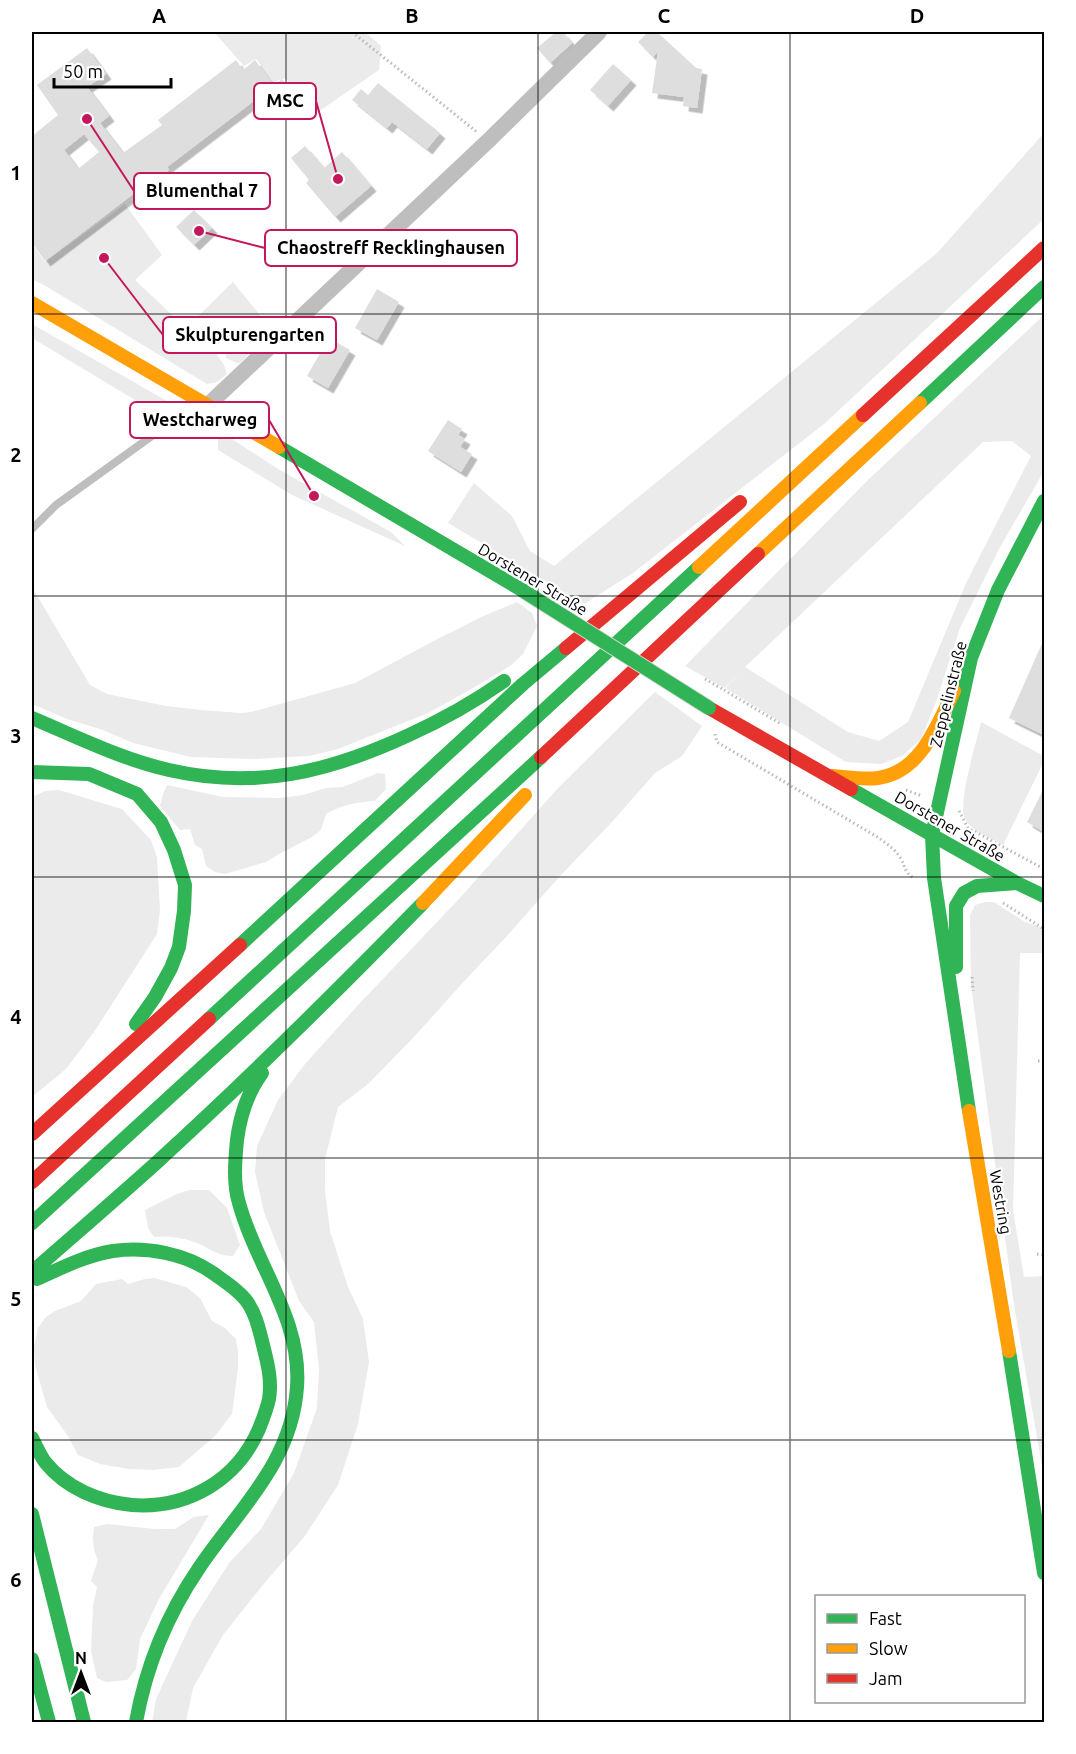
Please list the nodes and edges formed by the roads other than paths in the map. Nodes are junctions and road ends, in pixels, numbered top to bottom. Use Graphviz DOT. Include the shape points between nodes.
graph roads {
  1 [pos="599,32"];
  2 [pos="1044,248"];
  3 [pos="1044,287"];
  4 [pos="32,303"];
  5 [pos="207,406"];
  6 [pos="853,423"];
  7 [pos="786,467"];
  8 [pos="749,495"];
  9 [pos="1044,501"];
  10 [pos="32,529"];
  11 [pos="642,585"];
  12 [pos="971,658"];
  13 [pos="623,680"];
  14 [pos="32,718"];
  15 [pos="557,760"];
  16 [pos="32,772"];
  17 [pos="828,776"];
  18 [pos="533,786"];
  19 [pos="932,835"];
  20 [pos="1017,883"];
  21 [pos="1044,896"];
  22 [pos="310,1017"];
  23 [pos="956,1029"];
  24 [pos="104,1069"];
  25 [pos="32,1134"];
  26 [pos="32,1182"];
  27 [pos="32,1223"];
  28 [pos="32,1272"];
  29 [pos="32,1282"];
  30 [pos="32,1438"];
  31 [pos="32,1514"];
  32 [pos="1044,1573"];
  33 [pos="32,1659"];
  34 [pos="49,1722"];
  35 [pos="84,1722"];
  36 [pos="136,1722"];
  1 -- 5 [label="street"];
  2 -- 6 [label="main road"];
  3 -- 13 [label="main road"];
  4 -- 5 [label="main road, Dorstener Straße"];
  5 -- 10 [label="lane" via="174,420 56,505"];
  5 -- 17 [label="main road, Dorstener Straße, bridge" via="522,590 709,708"];
  6 -- 7 [label="main road"];
  6 -- 26 [label="main road"];
  8 -- 11 [label="main road"];
  9 -- 12 [label="main road, Zeppelinstraße" via="998,590"];
  11 -- 14 [label="main road" via="610,601 462,709 393,743 316,771 274,777 190,774 140,761"];
  11 -- 24 [label="main road" via="523,684"];
  12 -- 17 [label="main road" via="930,738 903,769 878,778"];
  12 -- 19 [label="main road, Zeppelinstraße"];
  13 -- 15 [label="main road"];
  13 -- 27 [label="main road"];
  16 -- 24 [label="main road" via="89,774 137,794 161,822 185,885 179,947 171,968"];
  17 -- 19 [label="main road, Dorstener Straße"];
  18 -- 22 [label="main road"];
  19 -- 20 [label="main road, Dorstener Straße"];
  19 -- 23 [label="main road, Westring" via="934,878"];
  20 -- 21 [label="main road, Dorstener Straße"];
  20 -- 23 [label="main road, Dorstener Straße" via="977,886 964,893 956,906"];
  22 -- 28 [label="main road" via="171,1149"];
  22 -- 36 [label="main road" via="258,1077 242,1112 236,1140 238,1201 285,1314 297,1355 297,1388 280,1450 258,1491 212,1549 177,1601 157,1641"];
  23 -- 32 [label="main road, Westring"];
  24 -- 25 [label="main road"];
  29 -- 30 [label="main road" via="70,1264 112,1251 163,1253 195,1262 230,1285 247,1302 268,1364 270,1399 246,1457 221,1481 188,1498 154,1506 121,1505 91,1497 62,1479 47,1464"];
  31 -- 35 [label="main road"];
  33 -- 34 [label="main road"];
}
